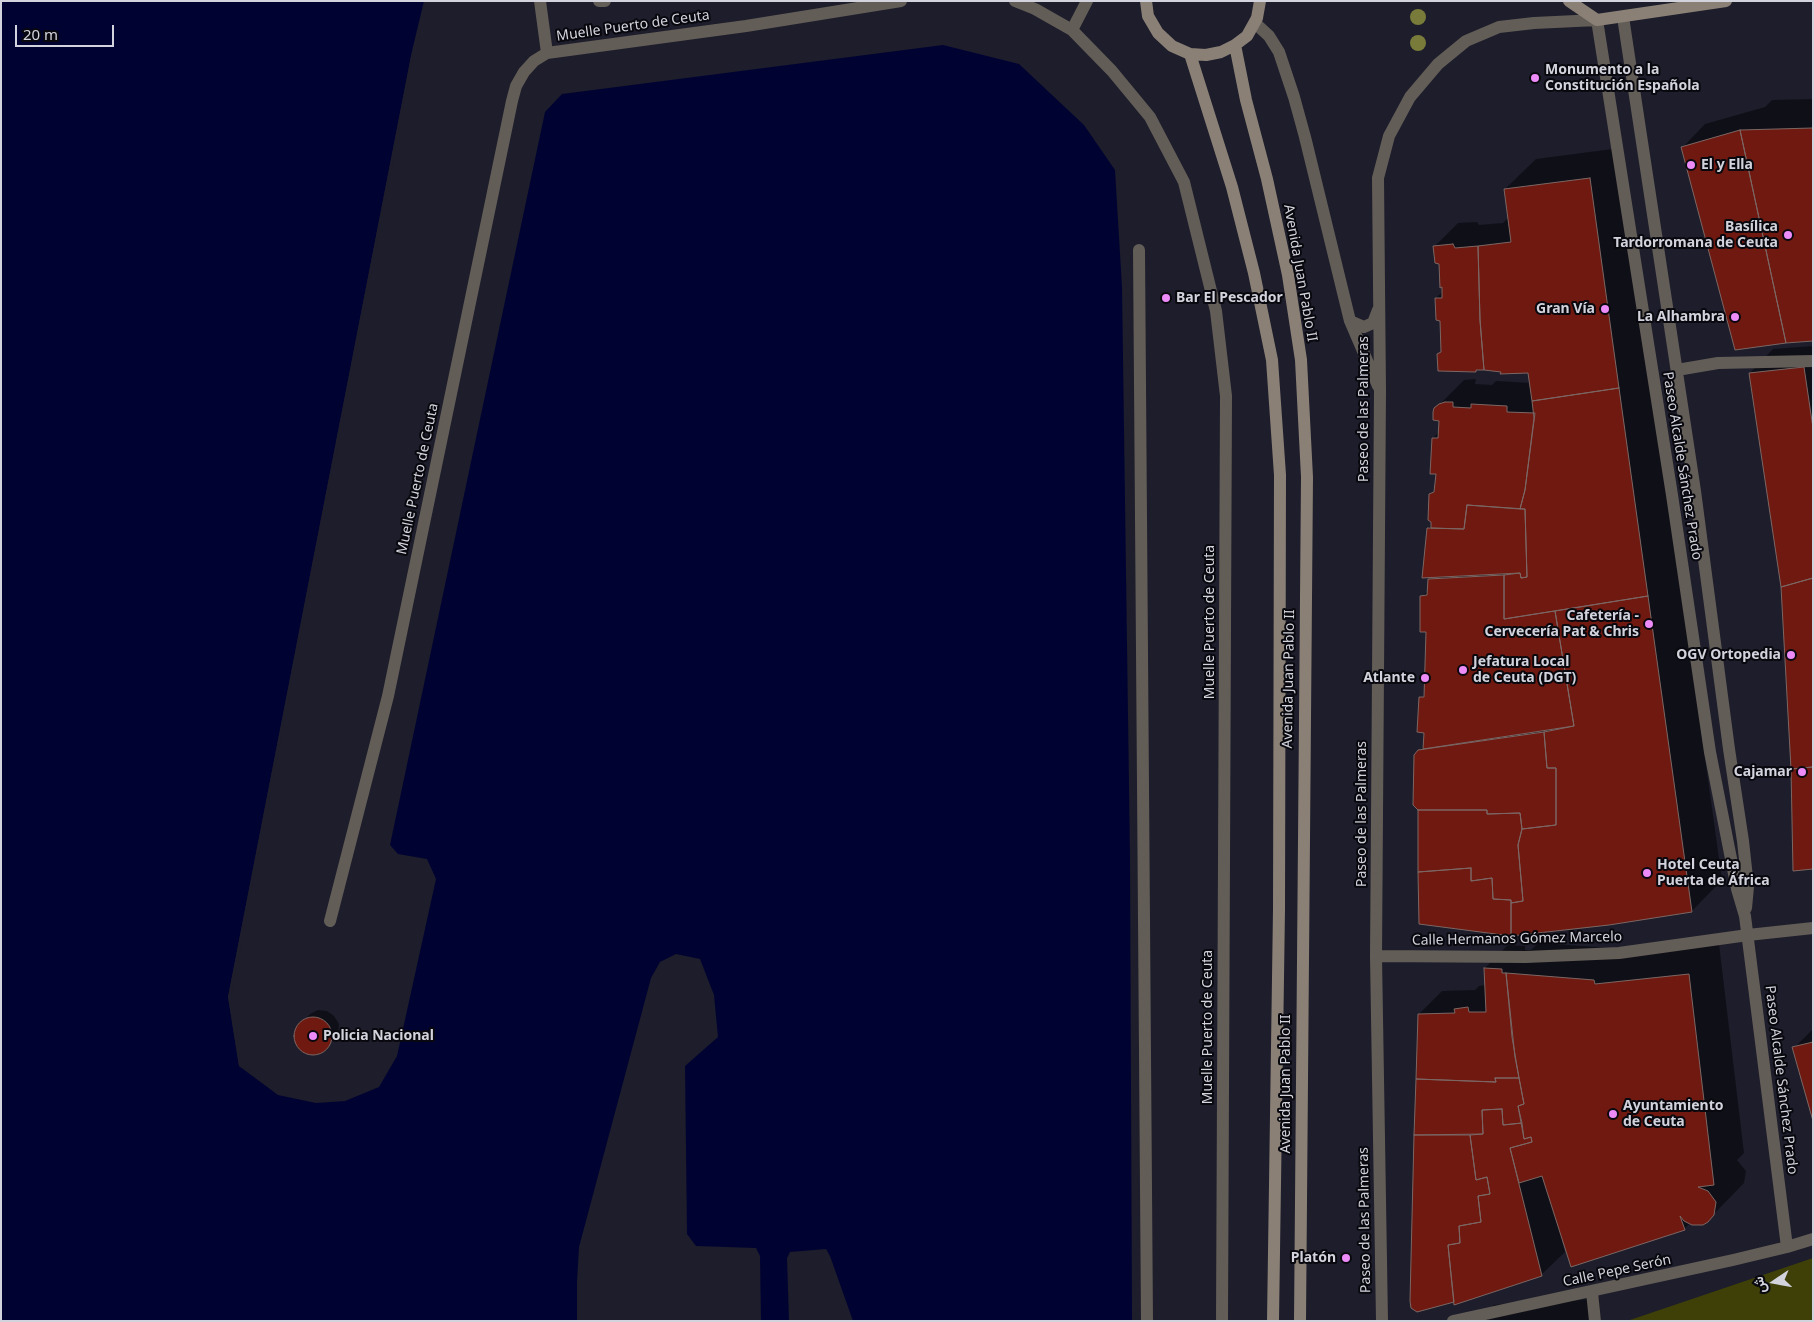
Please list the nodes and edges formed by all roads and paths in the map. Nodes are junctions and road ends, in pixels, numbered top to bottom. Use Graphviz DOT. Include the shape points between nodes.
graph roads {
  1 [pos="540,1"];
  2 [pos="599,1"];
  3 [pos="605,1"];
  4 [pos="901,1"];
  5 [pos="1015,1"];
  6 [pos="1087,1"];
  7 [pos="1146,1"];
  8 [pos="1569,1"];
  9 [pos="1584,1"];
  10 [pos="1726,1"];
  11 [pos="1262,4"];
  12 [pos="1622,17"];
  13 [pos="1597,20"];
  14 [pos="1255,23"];
  15 [pos="1072,30"];
  16 [pos="1235,45"];
  17 [pos="547,53"];
  18 [pos="1190,54"];
  19 [pos="1139,250"];
  20 [pos="1379,308"];
  21 [pos="1350,321"];
  22 [pos="1813,361"];
  23 [pos="1677,370"];
  24 [pos="1380,391"];
  25 [pos="1745,916"];
  26 [pos="330,920"];
  27 [pos="1813,928"];
  28 [pos="1748,935"];
  29 [pos="1376,956"];
  30 [pos="1813,1238"];
  31 [pos="1787,1247"];
  32 [pos="1592,1292"];
  33 [pos="1147,1321"];
  34 [pos="1222,1321"];
  35 [pos="1273,1321"];
  36 [pos="1300,1321"];
  37 [pos="1382,1321"];
  38 [pos="1452,1321"];
  39 [pos="1595,1321"];
  1 -- 17 [label="street, Muelle Puerto de Ceuta"];
  2 -- 3 [label="street"];
  4 -- 17 [label="street, Muelle Puerto de Ceuta"];
  5 -- 15 [label="street, Muelle Puerto de Ceuta"];
  6 -- 15 [label="street"];
  7 -- 18 [label="main road" via="1148,16 1158,33 1172,46"];
  8 -- 13 [label="main road"];
  9 -- 13 [label="main road"];
  10 -- 12 [label="main road"];
  11 -- 14 [label="main road"];
  12 -- 13 [label="main road"];
  12 -- 23 [label="street, Paseo Alcalde Sánchez Prado"];
  13 -- 20 [label="street, Paseo de las Palmeras" via="1498,27 1466,41 1438,64 1410,97 1389,136 1378,178"];
  13 -- 25 [label="street, Paseo Alcalde Sánchez Prado" via="1710,752"];
  14 -- 16 [label="main road" via="1247,36"];
  14 -- 21 [label="street" via="1279,52 1294,97"];
  15 -- 34 [label="street, Muelle Puerto de Ceuta" via="1150,117 1184,182 1216,311 1226,396"];
  16 -- 18 [label="main road" via="1214,54"];
  16 -- 36 [label="main road, Avenida Juan Pablo II" via="1288,275 1301,360 1307,477"];
  17 -- 26 [label="street, Muelle Puerto de Ceuta" via="534,61 516,86 388,696"];
  18 -- 35 [label="main road, Avenida Juan Pablo II" via="1232,187 1254,273 1272,360 1280,475 1279,910"];
  19 -- 33 [label="street"];
  20 -- 21 [label="street, Paseo de las Palmeras" via="1374,323 1364,327"];
  20 -- 24 [label="street, Paseo de las Palmeras"];
  21 -- 24 [label="street"];
  22 -- 23 [label="street" via="1718,364"];
  23 -- 25 [label="street, Paseo Alcalde Sánchez Prado" via="1743,841 1748,888"];
  24 -- 29 [label="street, Paseo de las Palmeras"];
  25 -- 28 [label="street, Paseo Alcalde Sánchez Prado"];
  27 -- 28 [label="street, Calle Hermanos Gómez Marcelo"];
  28 -- 29 [label="street, Calle Hermanos Gómez Marcelo" via="1619,953 1526,957"];
  28 -- 31 [label="street, Paseo Alcalde Sánchez Prado"];
  29 -- 37 [label="street, Paseo de las Palmeras"];
  30 -- 31 [label="street, Calle Pepe Serón"];
  31 -- 32 [label="street, Calle Pepe Serón"];
  32 -- 38 [label="street, Calle Pepe Serón"];
  32 -- 39 [label="street"];
}
